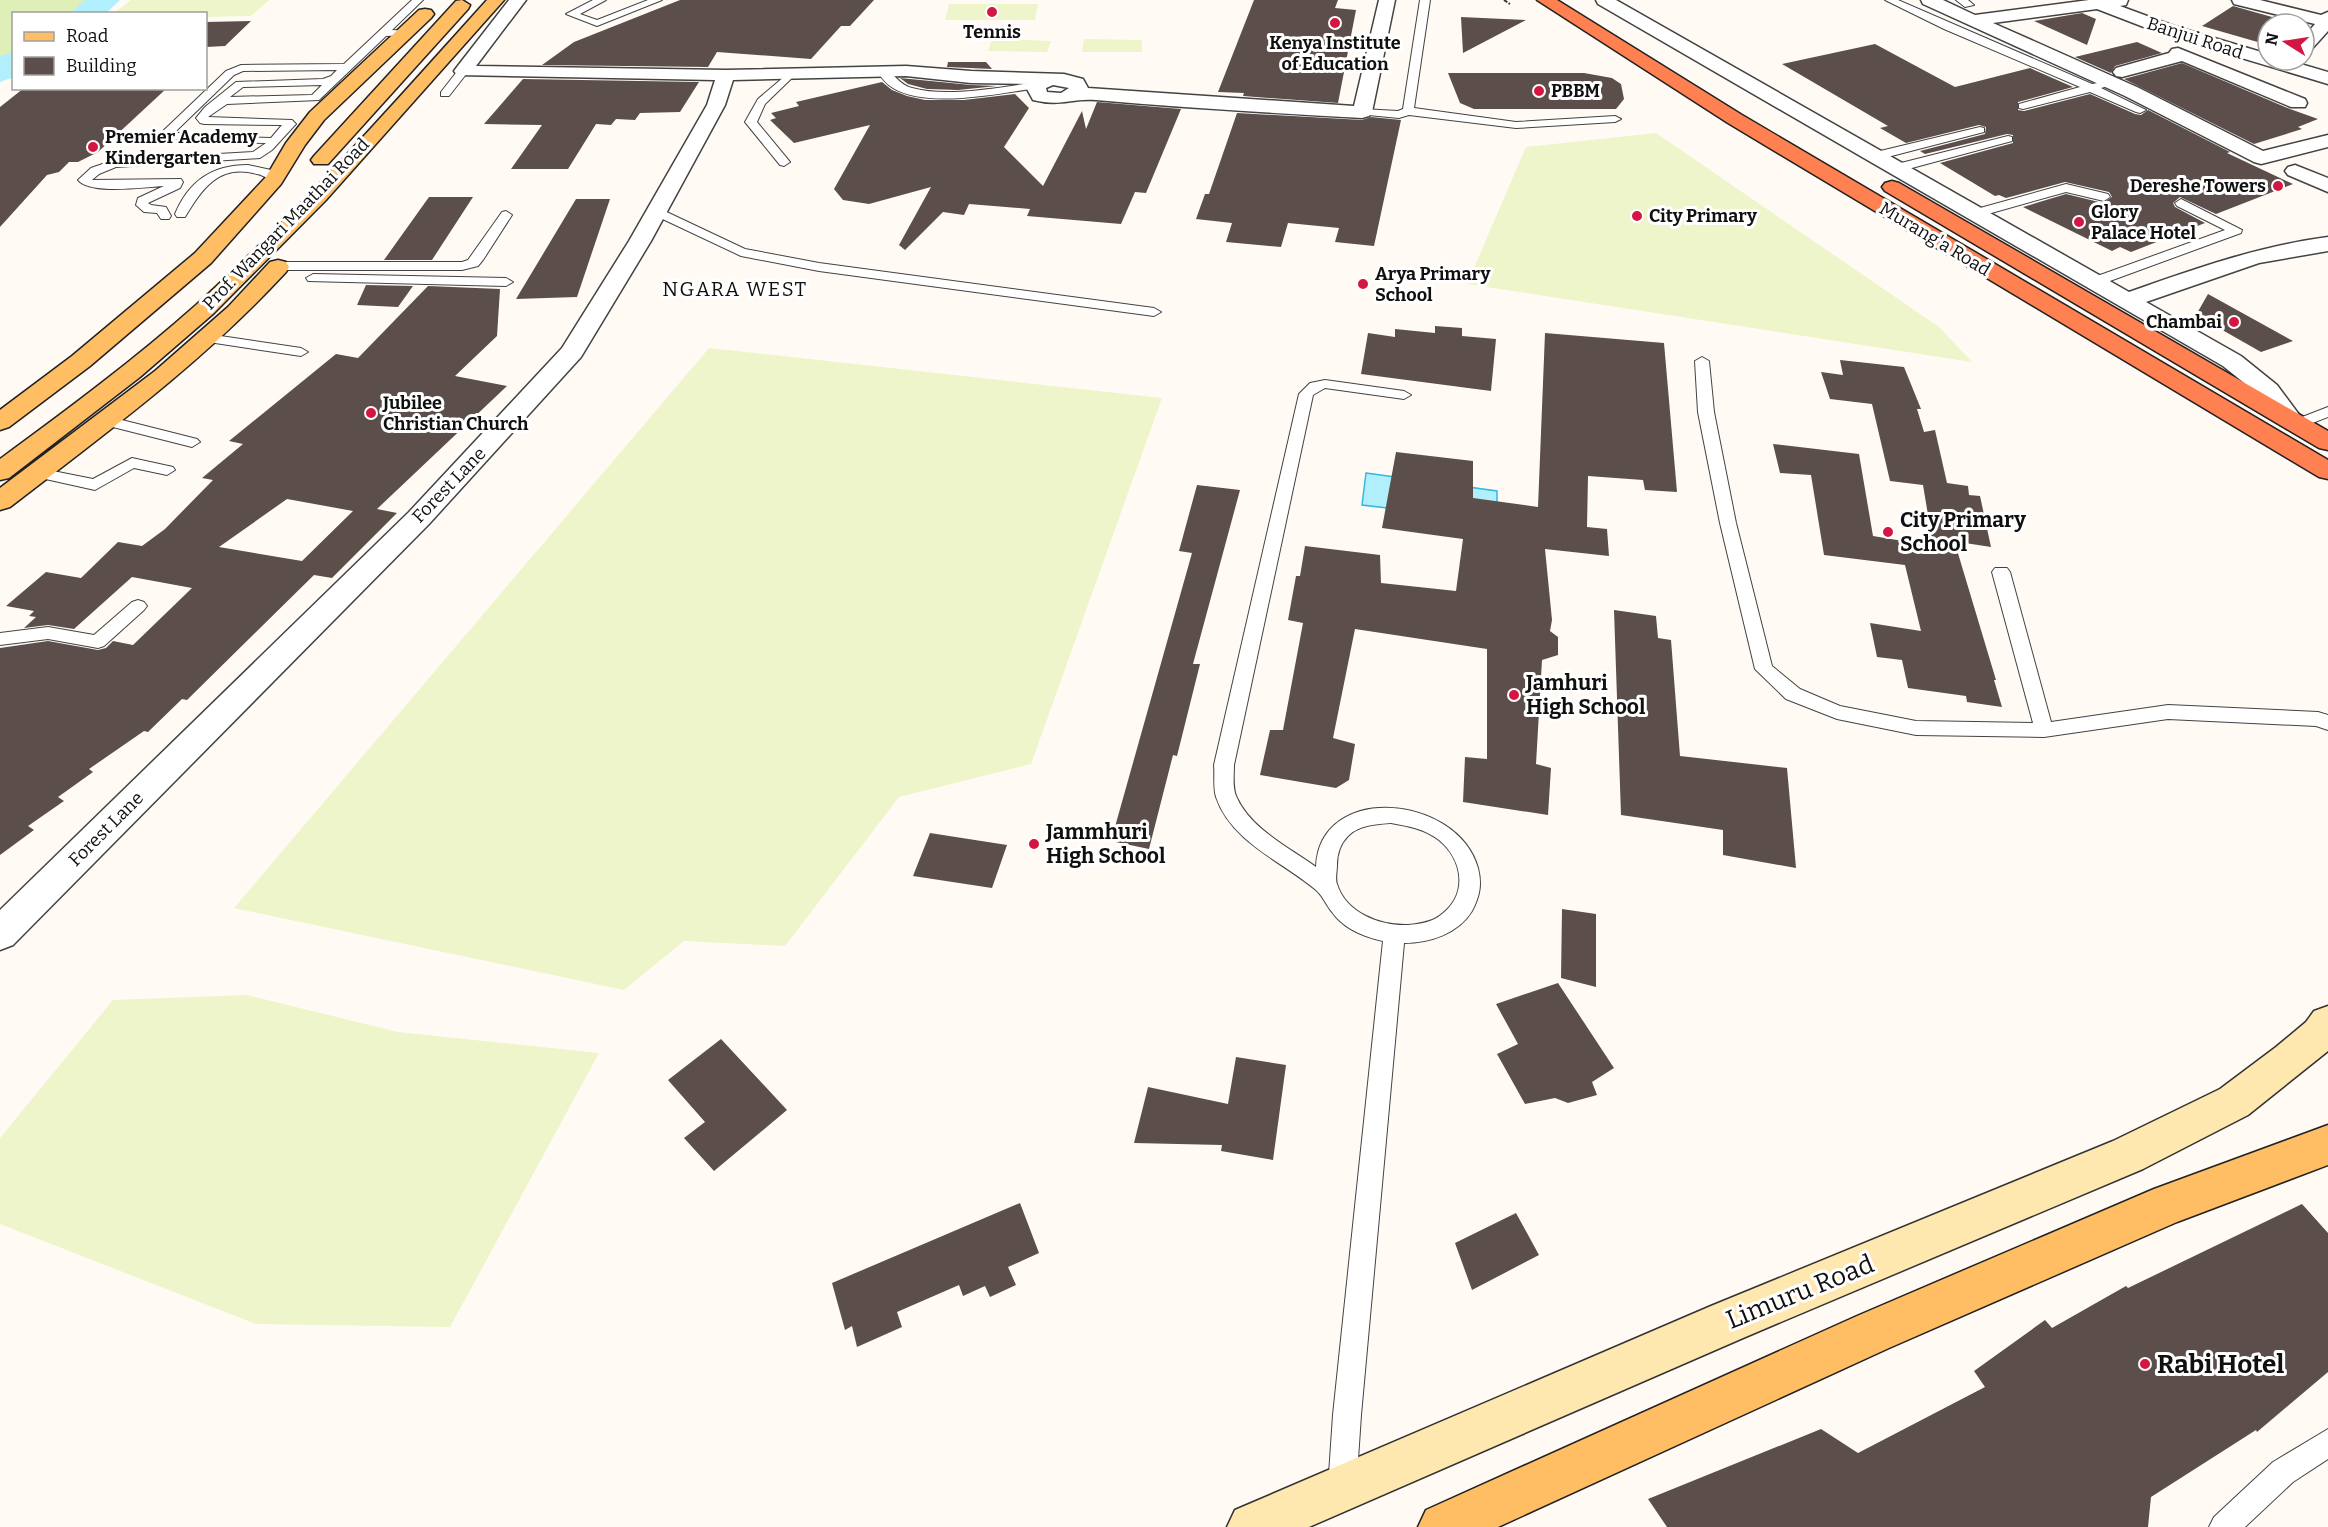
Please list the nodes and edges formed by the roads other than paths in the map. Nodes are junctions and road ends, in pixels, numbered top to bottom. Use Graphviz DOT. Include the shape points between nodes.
graph roads {
  1 [pos="418,0"];
  2 [pos="439,0"];
  3 [pos="466,0"];
  4 [pos="496,0"];
  5 [pos="518,0"];
  6 [pos="601,0"];
  7 [pos="657,0"];
  8 [pos="1387,0"];
  9 [pos="1425,0"];
  10 [pos="1545,0"];
  11 [pos="1576,0"];
  12 [pos="1604,0"];
  13 [pos="1890,0"];
  14 [pos="1929,0"];
  15 [pos="2133,0"];
  16 [pos="2240,0"];
  17 [pos="2274,0"];
  18 [pos="1968,8"];
  19 [pos="2092,9"];
  20 [pos="2328,18"];
  21 [pos="2167,23"];
  22 [pos="2316,32"];
  23 [pos="382,33"];
  24 [pos="405,33"];
  25 [pos="2144,38"];
  26 [pos="2256,43"];
  27 [pos="2184,55"];
  28 [pos="347,68"];
  29 [pos="463,71"];
  30 [pos="791,74"];
  31 [pos="726,75"];
  32 [pos="2116,77"];
  33 [pos="2328,78"];
  34 [pos="334,79"];
  35 [pos="2307,81"];
  36 [pos="2091,88"];
  37 [pos="2328,88"];
  38 [pos="445,94"];
  39 [pos="2298,103"];
  40 [pos="2023,106"];
  41 [pos="210,109"];
  42 [pos="2140,110"];
  43 [pos="1408,111"];
  44 [pos="1362,112"];
  45 [pos="1615,119"];
  46 [pos="1980,130"];
  47 [pos="2008,139"];
  48 [pos="2328,141"];
  49 [pos="268,148"];
  50 [pos="256,155"];
  51 [pos="1876,156"];
  52 [pos="784,162"];
  53 [pos="1898,168"];
  54 [pos="2295,171"];
  55 [pos="288,177"];
  56 [pos="176,185"];
  57 [pos="2328,186"];
  58 [pos="2104,197"];
  59 [pos="2181,203"];
  60 [pos="308,208"];
  61 [pos="656,211"];
  62 [pos="1977,213"];
  63 [pos="181,214"];
  64 [pos="506,215"];
  65 [pos="165,216"];
  66 [pos="2328,244"];
  67 [pos="239,247"];
  68 [pos="275,271"];
  69 [pos="506,282"];
  70 [pos="2094,282"];
  71 [pos="2126,301"];
  72 [pos="191,303"];
  73 [pos="1154,312"];
  74 [pos="207,338"];
  75 [pos="301,352"];
  76 [pos="1702,361"];
  77 [pos="1404,394"];
  78 [pos="2328,412"];
  79 [pos="106,421"];
  80 [pos="0,422"];
  81 [pos="2294,422"];
  82 [pos="192,442"];
  83 [pos="2328,442"];
  84 [pos="0,446"];
  85 [pos="167,470"];
  86 [pos="2328,471"];
  87 [pos="0,472"];
  88 [pos="38,473"];
  89 [pos="0,501"];
  90 [pos="2001,572"];
  91 [pos="138,606"];
  92 [pos="0,639"];
  93 [pos="2328,723"];
  94 [pos="2044,730"];
  95 [pos="1326,886"];
  96 [pos="11,908"];
  97 [pos="0,934"];
  98 [pos="1394,935"];
  99 [pos="2328,1023"];
  100 [pos="2328,1145"];
  101 [pos="2328,1443"];
  102 [pos="1342,1489"];
  103 [pos="1252,1527"];
  104 [pos="1443,1527"];
  105 [pos="2224,1527"];
  1 -- 23 [label="lane"];
  2 -- 24 [label="main road"];
  3 -- 55 [label="main road, Prof. Wangari Maathai Road"];
  4 -- 60 [label="main road, Prof. Wangari Maathai Road"];
  5 -- 29 [label="street"];
  6 -- 7 [label="lane" via="573,11 572,16 597,23"];
  8 -- 44 [label="street"];
  9 -- 43 [label="lane"];
  10 -- 86 [label="highway, Murang'a Road" via="1745,125"];
  11 -- 81 [label="highway, Murang'a Road"];
  12 -- 51 [label="street, Murang'a Road"];
  13 -- 36 [label="lane"];
  14 -- 18 [label="street"];
  15 -- 19 [label="street, Banjui Road"];
  16 -- 20 [label="street"];
  17 -- 20 [label="street"];
  18 -- 19 [label="street, Banjui Road"];
  18 -- 32 [label="street"];
  19 -- 21 [label="street, Banjui Road"];
  19 -- 25 [label="street"];
  20 -- 22 [label="street"];
  21 -- 25 [label="street"];
  21 -- 26 [label="street"];
  21 -- 33 [label="street, Banjui Road"];
  23 -- 24 [label="lane"];
  23 -- 28 [label="lane"];
  24 -- 55 [label="main road" via="317,116 296,143"];
  25 -- 27 [label="street"];
  27 -- 32 [label="street"];
  27 -- 39 [label="street"];
  28 -- 34 [label="lane"];
  28 -- 49 [label="lane" via="241,68 230,73 167,133 184,138 264,139 273,142"];
  29 -- 31 [label="street"];
  29 -- 38 [label="lane"];
  30 -- 31 [label="street"];
  30 -- 44 [label="street" via="882,71 1076,83 1077,93"];
  30 -- 52 [label="lane" via="761,103 751,122"];
  31 -- 61 [label="street, Forest Lane" via="716,105"];
  32 -- 36 [label="lane"];
  32 -- 48 [label="street" via="2132,92 2261,158"];
  34 -- 41 [label="lane" via="240,84"];
  34 -- 41 [label="lane" via="315,98 225,101"];
  35 -- 37 [label="street"];
  36 -- 40 [label="lane"];
  36 -- 42 [label="lane"];
  41 -- 49 [label="lane" via="202,118 204,121 288,122"];
  43 -- 44 [label="lane" via="1399,115"];
  43 -- 45 [label="lane" via="1516,125"];
  46 -- 51 [label="lane"];
  47 -- 53 [label="lane"];
  49 -- 50 [label="lane"];
  50 -- 56 [label="lane"];
  50 -- 56 [label="lane" via="114,164 84,180 98,185 177,182"];
  51 -- 53 [label="street, Murang'a Road"];
  53 -- 62 [label="street, Murang'a Road"];
  54 -- 57 [label="street"];
  55 -- 63 [label="lane" via="249,168 210,178 198,186"];
  55 -- 80 [label="main road" via="203,258 81,361"];
  56 -- 65 [label="lane" via="142,201 148,209 162,210"];
  58 -- 62 [label="lane" via="2066,188"];
  59 -- 70 [label="lane" via="2236,230"];
  60 -- 68 [label="main road" via="306,230"];
  60 -- 72 [label="main road, Prof. Wangari Maathai Road"];
  61 -- 73 [label="lane" via="752,254 830,269"];
  61 -- 96 [label="street, Forest Lane" via="587,331 512,419 419,518"];
  62 -- 70 [label="street, Murang'a Road"];
  64 -- 68 [label="lane" via="473,263 462,266"];
  66 -- 71 [label="street" via="2259,257"];
  67 -- 72 [label="main road, Prof. Wangari Maathai Road"];
  68 -- 69 [label="lane" via="350,280"];
  68 -- 74 [label="main road"];
  70 -- 71 [label="street, Murang'a Road"];
  71 -- 81 [label="street, Murang'a Road" via="2232,361 2268,390"];
  72 -- 84 [label="main road, Prof. Wangari Maathai Road"];
  72 -- 87 [label="main road, Prof. Wangari Maathai Road" via="130,374"];
  74 -- 75 [label="lane"];
  74 -- 79 [label="main road"];
  76 -- 94 [label="lane" via="1706,412 1726,512 1764,669 1793,694 1837,712 1916,728"];
  77 -- 95 [label="lane" via="1325,384 1306,394 1224,765 1226,799 1245,825"];
  78 -- 81 [label="lane"];
  79 -- 82 [label="lane"];
  79 -- 88 [label="main road"];
  81 -- 83 [label="highway, Murang'a Road"];
  85 -- 88 [label="lane" via="132,463 95,485"];
  88 -- 89 [label="main road"];
  90 -- 94 [label="lane"];
  91 -- 92 [label="lane" via="98,642 48,633"];
  93 -- 94 [label="lane" via="2318,719 2168,712"];
  95 -- 98 [label="lane" via="1341,909 1364,926"];
  95 -- 98 [label="lane" via="1323,867 1327,849 1338,833 1354,822 1374,815 1396,814 1419,819 1439,830 1456,844 1467,861 1471,880 1467,899 1440,928"];
  96 -- 97 [label="street, Forest Lane"];
  98 -- 102 [label="lane"];
  99 -- 102 [label="main road, Limuru Road" via="2320,1034 2234,1102 2128,1155 1727,1322"];
  100 -- 104 [label="main road" via="2169,1204 1939,1303"];
  101 -- 105 [label="lane" via="2283,1472"];
  102 -- 103 [label="main road, Limuru Road"];
}
